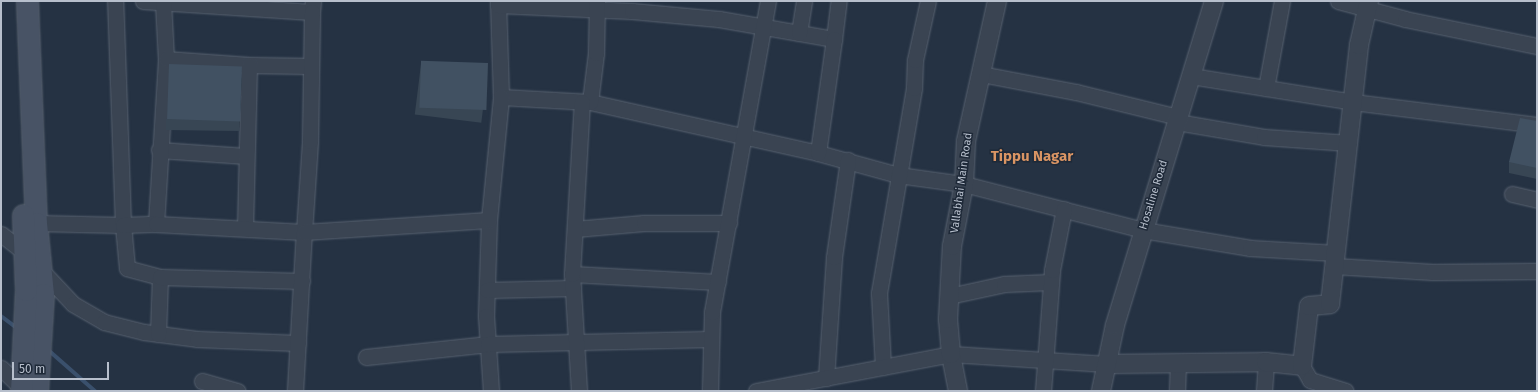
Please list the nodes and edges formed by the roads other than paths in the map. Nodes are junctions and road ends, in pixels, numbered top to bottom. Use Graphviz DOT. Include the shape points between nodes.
graph roads {
  1 [pos="14,1"];
  2 [pos="27,1"];
  3 [pos="115,1"];
  4 [pos="143,1"];
  5 [pos="768,1"];
  6 [pos="804,1"];
  7 [pos="839,1"];
  8 [pos="928,1"];
  9 [pos="998,1"];
  10 [pos="1214,1"];
  11 [pos="1282,1"];
  12 [pos="1338,1"];
  13 [pos="163,2"];
  14 [pos="498,3"];
  15 [pos="1368,4"];
  16 [pos="597,5"];
  17 [pos="312,6"];
  18 [pos="763,27"];
  19 [pos="799,33"];
  20 [pos="834,39"];
  21 [pos="1537,46"];
  22 [pos="166,59"];
  23 [pos="249,66"];
  24 [pos="311,66"];
  25 [pos="981,74"];
  26 [pos="1191,76"];
  27 [pos="1266,88"];
  28 [pos="501,97"];
  29 [pos="586,102"];
  30 [pos="1353,102"];
  31 [pos="1177,119"];
  32 [pos="1537,125"];
  33 [pos="745,138"];
  34 [pos="1349,143"];
  35 [pos="159,150"];
  36 [pos="818,152"];
  37 [pos="246,156"];
  38 [pos="848,160"];
  39 [pos="898,176"];
  40 [pos="964,184"];
  41 [pos="1512,194"];
  42 [pos="1537,200"];
  43 [pos="1064,209"];
  44 [pos="489,220"];
  45 [pos="36,223"];
  46 [pos="729,223"];
  47 [pos="156,224"];
  48 [pos="123,225"];
  49 [pos="245,228"];
  50 [pos="575,229"];
  51 [pos="1143,230"];
  52 [pos="304,232"];
  53 [pos="1,234"];
  54 [pos="24,252"];
  55 [pos="1335,259"];
  56 [pos="41,269"];
  57 [pos="1537,271"];
  58 [pos="160,277"];
  59 [pos="302,281"];
  60 [pos="573,281"];
  61 [pos="718,282"];
  62 [pos="1052,282"];
  63 [pos="487,290"];
  64 [pos="35,292"];
  65 [pos="950,296"];
  66 [pos="158,334"];
  67 [pos="711,339"];
  68 [pos="576,341"];
  69 [pos="298,343"];
  70 [pos="488,344"];
  71 [pos="950,354"];
  72 [pos="366,357"];
  73 [pos="1046,361"];
  74 [pos="1266,362"];
  75 [pos="1178,363"];
  76 [pos="1107,364"];
  77 [pos="1302,366"];
  78 [pos="883,367"];
  79 [pos="1,368"];
  80 [pos="826,378"];
  81 [pos="202,381"];
  82 [pos="26,390"];
  83 [pos="238,391"];
  84 [pos="295,391"];
  85 [pos="491,391"];
  86 [pos="579,391"];
  87 [pos="710,391"];
  88 [pos="756,391"];
  89 [pos="958,391"];
  90 [pos="1043,391"];
  91 [pos="1101,391"];
  92 [pos="1176,391"];
  93 [pos="1264,391"];
  94 [pos="1345,391"];
  1 -- 54 [label="main road"];
  2 -- 45 [label="main road"];
  3 -- 48 [label="street"];
  4 -- 13 [label="street"];
  5 -- 18 [label="street"];
  6 -- 19 [label="street"];
  7 -- 20 [label="street"];
  8 -- 39 [label="street" via="915,60 914,88"];
  9 -- 25 [label="street, Vallabhai Main Road"];
  10 -- 26 [label="street, Hosaline Road"];
  11 -- 27 [label="street"];
  12 -- 15 [label="street"];
  13 -- 17 [label="street"];
  13 -- 22 [label="street"];
  14 -- 16 [label="street"];
  14 -- 28 [label="street"];
  15 -- 21 [label="street" via="1405,19"];
  15 -- 30 [label="street" via="1359,45"];
  16 -- 18 [label="street" via="718,19"];
  16 -- 29 [label="street" via="596,53"];
  17 -- 24 [label="street"];
  18 -- 19 [label="street"];
  18 -- 33 [label="street"];
  19 -- 20 [label="street"];
  20 -- 36 [label="street"];
  22 -- 23 [label="street"];
  22 -- 35 [label="street"];
  23 -- 24 [label="street"];
  23 -- 37 [label="street"];
  24 -- 52 [label="street"];
  25 -- 31 [label="street" via="1076,92"];
  25 -- 40 [label="street, Vallabhai Main Road" via="966,141"];
  26 -- 27 [label="street"];
  26 -- 31 [label="street, Hosaline Road"];
  27 -- 30 [label="street"];
  28 -- 29 [label="street"];
  28 -- 44 [label="street"];
  29 -- 33 [label="street"];
  29 -- 50 [label="street"];
  30 -- 32 [label="street"];
  30 -- 34 [label="street"];
  31 -- 34 [label="street" via="1264,137"];
  31 -- 51 [label="street, Hosaline Road"];
  33 -- 36 [label="street"];
  33 -- 46 [label="street"];
  34 -- 55 [label="street"];
  35 -- 37 [label="street"];
  35 -- 47 [label="street"];
  36 -- 38 [label="street"];
  37 -- 49 [label="street"];
  38 -- 39 [label="street"];
  38 -- 80 [label="street" via="832,271"];
  39 -- 40 [label="street"];
  39 -- 78 [label="street" via="879,293"];
  40 -- 43 [label="street"];
  40 -- 65 [label="street, Vallabhai Main Road" via="952,246"];
  41 -- 42 [label="street"];
  43 -- 51 [label="street"];
  43 -- 62 [label="street"];
  44 -- 52 [label="street"];
  44 -- 63 [label="street"];
  45 -- 48 [label="street"];
  45 -- 56 [label="main road"];
  46 -- 50 [label="street" via="644,223"];
  46 -- 61 [label="street"];
  47 -- 48 [label="street"];
  47 -- 49 [label="street"];
  48 -- 58 [label="street" via="127,268"];
  49 -- 52 [label="street"];
  50 -- 60 [label="street"];
  51 -- 55 [label="street"];
  51 -- 76 [label="street, Hosaline Road" via="1115,325"];
  52 -- 59 [label="street"];
  53 -- 54 [label="street"];
  54 -- 56 [label="street"];
  54 -- 64 [label="main road"];
  55 -- 57 [label="street" via="1433,272"];
  55 -- 77 [label="street" via="1330,304 1309,306"];
  56 -- 64 [label="main road"];
  56 -- 66 [label="street" via="73,304 90,315 121,327"];
  58 -- 59 [label="street"];
  58 -- 66 [label="street"];
  59 -- 69 [label="street"];
  60 -- 61 [label="street"];
  60 -- 63 [label="street"];
  60 -- 68 [label="street"];
  61 -- 67 [label="street" via="712,312"];
  62 -- 65 [label="street" via="1004,284"];
  62 -- 73 [label="street"];
  63 -- 70 [label="street"];
  64 -- 82 [label="main road" via="31,362"];
  65 -- 71 [label="street, Vallabhai Main Road"];
  66 -- 69 [label="street"];
  67 -- 68 [label="street"];
  67 -- 87 [label="street"];
  68 -- 70 [label="street"];
  68 -- 86 [label="street"];
  69 -- 84 [label="street"];
  70 -- 72 [label="street"];
  70 -- 85 [label="street"];
  71 -- 73 [label="street"];
  71 -- 78 [label="street"];
  71 -- 89 [label="street, Vallabhai Main Road"];
  73 -- 76 [label="street"];
  73 -- 90 [label="street"];
  74 -- 75 [label="street"];
  74 -- 77 [label="street"];
  74 -- 93 [label="street"];
  75 -- 76 [label="street"];
  75 -- 92 [label="street"];
  76 -- 91 [label="street, Hosaline Road"];
  77 -- 94 [label="street" via="1310,380"];
  78 -- 80 [label="street"];
  79 -- 82 [label="street"];
  80 -- 88 [label="street"];
  81 -- 83 [label="street"];
}
